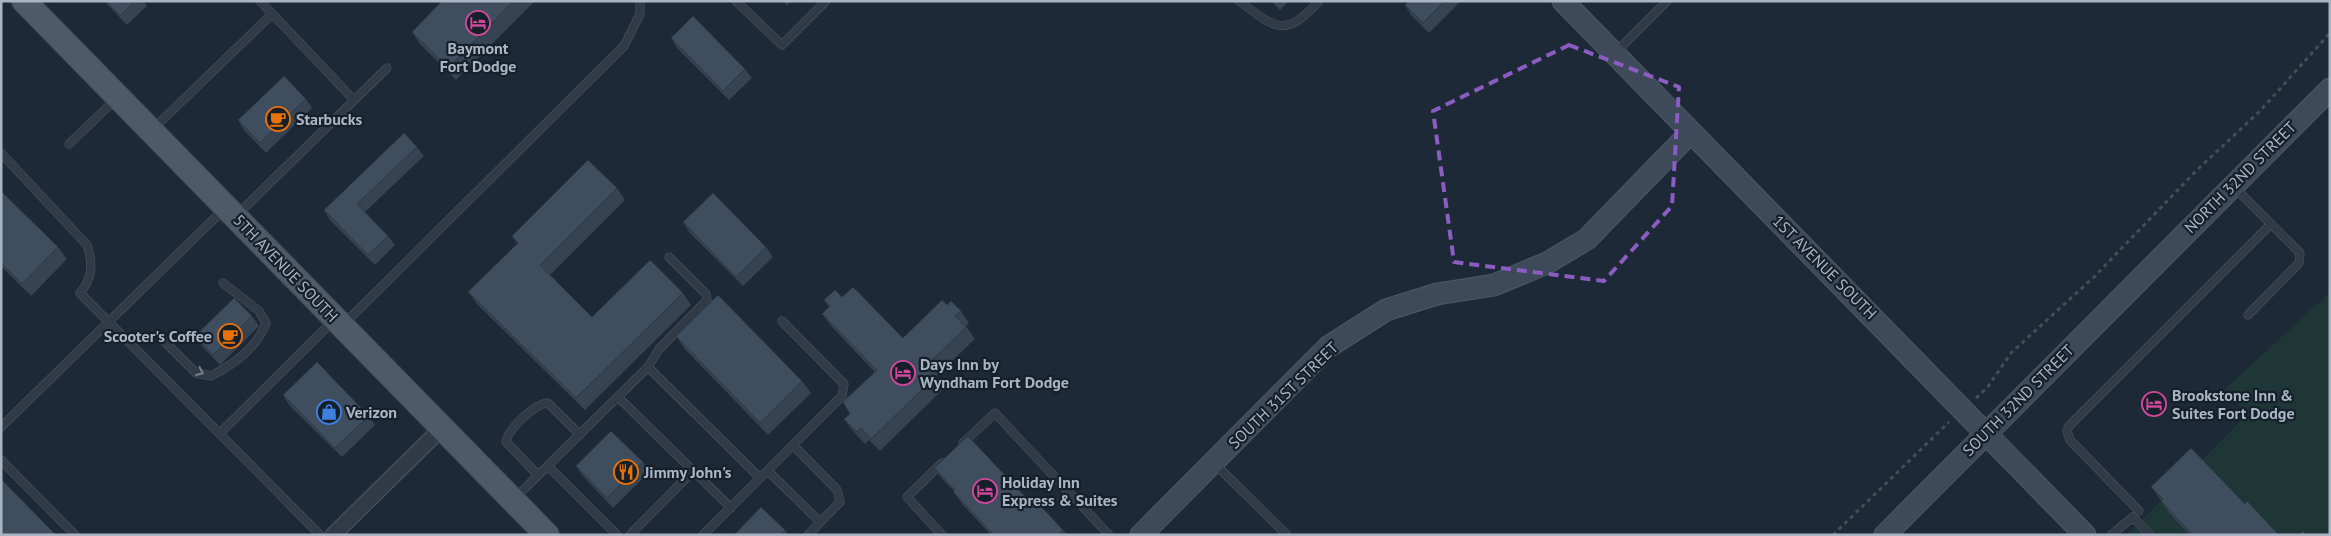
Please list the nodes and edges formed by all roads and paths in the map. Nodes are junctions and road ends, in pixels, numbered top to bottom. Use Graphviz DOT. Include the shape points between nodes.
graph roads {
  1 [pos="24,1"];
  2 [pos="260,1"];
  3 [pos="640,1"];
  4 [pos="736,1"];
  5 [pos="826,1"];
  6 [pos="1239,1"];
  7 [pos="1319,1"];
  8 [pos="1563,1"];
  9 [pos="1667,1"];
  10 [pos="272,14"];
  11 [pos="2330,33"];
  12 [pos="1614,53"];
  13 [pos="387,68"];
  14 [pos="2330,88"];
  15 [pos="118,97"];
  16 [pos="354,100"];
  17 [pos="152,131"];
  18 [pos="1691,132"];
  19 [pos="69,144"];
  20 [pos="1,153"];
  21 [pos="2232,185"];
  22 [pos="231,211"];
  23 [pos="2271,224"];
  24 [pos="669,257"];
  25 [pos="2151,265"];
  26 [pos="223,283"];
  27 [pos="2248,315"];
  28 [pos="110,321"];
  29 [pos="339,321"];
  30 [pos="782,321"];
  31 [pos="164,341"];
  32 [pos="648,367"];
  33 [pos="618,397"];
  34 [pos="1964,409"];
  35 [pos="1,427"];
  36 [pos="443,427"];
  37 [pos="1986,432"];
  38 [pos="220,433"];
  39 [pos="580,435"];
  40 [pos="794,446"];
  41 [pos="954,452"];
  42 [pos="947,458"];
  43 [pos="1,460"];
  44 [pos="1213,462"];
  45 [pos="548,466"];
  46 [pos="693,471"];
  47 [pos="768,471"];
  48 [pos="538,475"];
  49 [pos="760,478"];
  50 [pos="514,500"];
  51 [pos="731,508"];
  52 [pos="2139,511"];
  53 [pos="820,522"];
  54 [pos="75,535"];
  55 [pos="320,535"];
  56 [pos="333,535"];
  57 [pos="548,535"];
  58 [pos="617,535"];
  59 [pos="630,535"];
  60 [pos="703,535"];
  61 [pos="808,535"];
  62 [pos="942,535"];
  63 [pos="1109,535"];
  64 [pos="1141,535"];
  65 [pos="1287,535"];
  66 [pos="1833,535"];
  67 [pos="1885,535"];
  68 [pos="2085,535"];
  69 [pos="2111,535"];
  70 [pos="2150,535"];
  1 -- 15 [label="main road, 5TH AVENUE SOUTH"];
  2 -- 10 [label="lane"];
  3 -- 29 [label="lane" via="640,14 624,46"];
  4 -- 5 [label="lane" via="782,45"];
  6 -- 7 [label="lane" via="1267,21 1282,26 1299,21"];
  8 -- 12 [label="street, 1ST AVENUE SOUTH"];
  9 -- 12 [label="lane"];
  10 -- 16 [label="lane"];
  10 -- 17 [label="lane"];
  11 -- 34 [label="path" via="2260,111 2196,171 2094,277 2011,353 1987,388"];
  12 -- 18 [label="street, 1ST AVENUE SOUTH"];
  13 -- 16 [label="lane"];
  14 -- 21 [label="street, NORTH 32ND STREET"];
  15 -- 17 [label="main road, 5TH AVENUE SOUTH"];
  15 -- 19 [label="lane"];
  16 -- 22 [label="lane"];
  17 -- 22 [label="main road, 5TH AVENUE SOUTH"];
  18 -- 34 [label="street, 1ST AVENUE SOUTH"];
  18 -- 44 [label="street, SOUTH 31ST STREET" via="1587,239 1547,263 1494,285 1437,294 1386,310 1328,348"];
  20 -- 28 [label="lane" via="88,245 93,263 80,293"];
  21 -- 23 [label="lane"];
  21 -- 25 [label="street, NORTH 32ND STREET"];
  22 -- 28 [label="lane"];
  22 -- 29 [label="main road, 5TH AVENUE SOUTH"];
  23 -- 27 [label="lane" via="2300,253 2299,263"];
  23 -- 52 [label="lane" via="2069,426 2070,440"];
  24 -- 32 [label="lane" via="706,294 707,300 659,349"];
  25 -- 37 [label="street, SOUTH 32ND STREET"];
  31 -- 26 [label="lane, one-way" via="196,373 210,376 246,354 266,323 259,311"];
  28 -- 35 [label="lane"];
  28 -- 38 [label="lane"];
  29 -- 36 [label="main road, 5TH AVENUE SOUTH"];
  29 -- 38 [label="lane"];
  30 -- 40 [label="lane" via="844,384 842,396"];
  32 -- 33 [label="lane"];
  32 -- 49 [label="lane"];
  33 -- 39 [label="lane"];
  33 -- 46 [label="lane"];
  34 -- 37 [label="street, 1ST AVENUE SOUTH"];
  34 -- 66 [label="path"];
  36 -- 50 [label="main road, 5TH AVENUE SOUTH"];
  36 -- 56 [label="street"];
  37 -- 67 [label="street, SOUTH 32ND STREET"];
  37 -- 68 [label="street, 1ST AVENUE SOUTH"];
  38 -- 55 [label="lane"];
  39 -- 45 [label="lane"];
  39 -- 48 [label="lane" via="548,402 538,404 507,434 506,442"];
  40 -- 47 [label="lane"];
  40 -- 53 [label="lane" via="837,490 840,502"];
  41 -- 63 [label="lane" via="995,413"];
  42 -- 62 [label="lane" via="906,497"];
  43 -- 54 [label="lane"];
  44 -- 64 [label="street, SOUTH 31ST STREET"];
  44 -- 65 [label="lane"];
  45 -- 48 [label="lane"];
  45 -- 58 [label="lane"];
  46 -- 51 [label="lane"];
  46 -- 59 [label="lane"];
  47 -- 49 [label="lane"];
  47 -- 53 [label="lane"];
  48 -- 50 [label="lane"];
  49 -- 51 [label="lane"];
  50 -- 57 [label="main road, 5TH AVENUE SOUTH"];
  51 -- 60 [label="lane"];
  53 -- 61 [label="lane"];
  69 -- 70 [label="lane" via="2133,517"];
}
